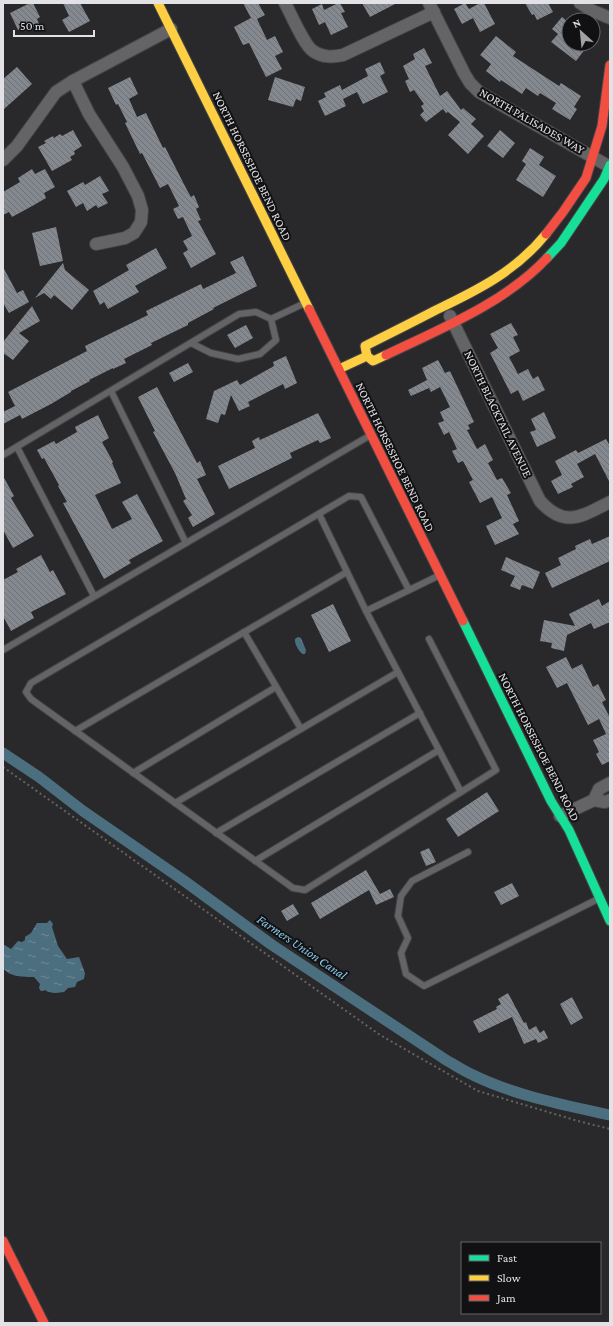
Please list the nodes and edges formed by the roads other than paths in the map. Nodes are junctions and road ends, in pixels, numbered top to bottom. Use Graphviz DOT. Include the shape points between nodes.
graph roads {
  1 [pos="158,3"];
  2 [pos="285,3"];
  3 [pos="580,3"];
  4 [pos="432,8"];
  5 [pos="610,18"];
  6 [pos="172,29"];
  7 [pos="610,65"];
  8 [pos="73,81"];
  9 [pos="592,157"];
  10 [pos="3,160"];
  11 [pos="610,166"];
  12 [pos="96,244"];
  13 [pos="305,303"];
  14 [pos="445,306"];
  15 [pos="271,318"];
  16 [pos="453,323"];
  17 [pos="191,343"];
  18 [pos="366,356"];
  19 [pos="339,369"];
  20 [pos="111,391"];
  21 [pos="371,435"];
  22 [pos="17,447"];
  23 [pos="3,455"];
  24 [pos="610,502"];
  25 [pos="318,514"];
  26 [pos="186,543"];
  27 [pos="347,572"];
  28 [pos="440,575"];
  29 [pos="409,590"];
  30 [pos="94,596"];
  31 [pos="366,611"];
  32 [pos="244,632"];
  33 [pos="429,639"];
  34 [pos="3,650"];
  35 [pos="398,672"];
  36 [pos="276,687"];
  37 [pos="420,713"];
  38 [pos="301,729"];
  39 [pos="75,731"];
  40 [pos="439,750"];
  41 [pos="133,773"];
  42 [pos="610,783"];
  43 [pos="461,792"];
  44 [pos="594,800"];
  45 [pos="610,800"];
  46 [pos="175,803"];
  47 [pos="560,816"];
  48 [pos="216,833"];
  49 [pos="468,852"];
  50 [pos="255,861"];
  51 [pos="600,898"];
  52 [pos="610,921"];
  53 [pos="3,1241"];
  54 [pos="44,1323"];
  1 -- 6 [label="main road, NORTH HORSESHOE BEND ROAD"];
  2 -- 4 [label="street" via="312,51 330,57 343,55"];
  3 -- 5 [label="street" via="593,12"];
  4 -- 9 [label="street, NORTH PALISADES WAY" via="464,73 479,92"];
  6 -- 8 [label="street"];
  6 -- 13 [label="main road, NORTH HORSESHOE BEND ROAD"];
  7 -- 9 [label="main road" via="602,126"];
  8 -- 10 [label="street" via="56,92 17,146"];
  8 -- 12 [label="street" via="89,114 138,196 142,210 141,222 134,233 125,238"];
  9 -- 11 [label="street, NORTH PALISADES WAY"];
  9 -- 14 [label="main road" via="586,178 543,237 499,277"];
  11 -- 16 [label="main road" via="561,243 533,273 502,295"];
  13 -- 15 [label="lane"];
  13 -- 19 [label="main road, NORTH HORSESHOE BEND ROAD"];
  14 -- 16 [label="street, NORTH BLACKTAIL AVENUE"];
  14 -- 18 [label="main road" via="365,346"];
  15 -- 17 [label="lane" via="256,312 239,314"];
  15 -- 17 [label="lane" via="276,340 260,354 238,360"];
  16 -- 18 [label="main road" via="373,361"];
  16 -- 24 [label="street, NORTH BLACKTAIL AVENUE" via="540,501 558,516 569,518 581,516"];
  17 -- 20 [label="lane"];
  18 -- 19 [label="main road"];
  19 -- 21 [label="main road, NORTH HORSESHOE BEND ROAD"];
  20 -- 22 [label="lane"];
  20 -- 26 [label="lane"];
  21 -- 26 [label="lane"];
  21 -- 28 [label="main road, NORTH HORSESHOE BEND ROAD"];
  22 -- 23 [label="lane"];
  22 -- 30 [label="lane"];
  25 -- 27 [label="lane"];
  25 -- 29 [label="lane" via="349,496 361,497"];
  25 -- 39 [label="lane" via="31,683 26,692 31,699"];
  26 -- 30 [label="lane"];
  27 -- 31 [label="lane"];
  27 -- 32 [label="lane"];
  28 -- 29 [label="lane"];
  28 -- 47 [label="main road, NORTH HORSESHOE BEND ROAD"];
  29 -- 31 [label="lane"];
  30 -- 34 [label="lane"];
  31 -- 35 [label="lane"];
  32 -- 36 [label="lane"];
  32 -- 39 [label="lane"];
  33 -- 43 [label="lane" via="496,770"];
  35 -- 37 [label="lane"];
  35 -- 38 [label="lane"];
  36 -- 38 [label="lane"];
  36 -- 41 [label="lane"];
  37 -- 40 [label="lane"];
  37 -- 48 [label="lane"];
  38 -- 46 [label="lane"];
  39 -- 41 [label="lane"];
  40 -- 43 [label="lane"];
  40 -- 50 [label="lane"];
  41 -- 46 [label="lane"];
  42 -- 44 [label="street" via="598,789"];
  43 -- 50 [label="lane" via="305,890 293,888"];
  44 -- 45 [label="street"];
  44 -- 47 [label="street"];
  46 -- 48 [label="lane"];
  47 -- 51 [label="main road, NORTH HORSESHOE BEND ROAD"];
  48 -- 50 [label="lane"];
  49 -- 51 [label="lane" via="412,881 401,896 398,916 408,938 401,952 406,974 424,986"];
  51 -- 52 [label="main road, NORTH HORSESHOE BEND ROAD"];
  53 -- 54 [label="main road"];
}
